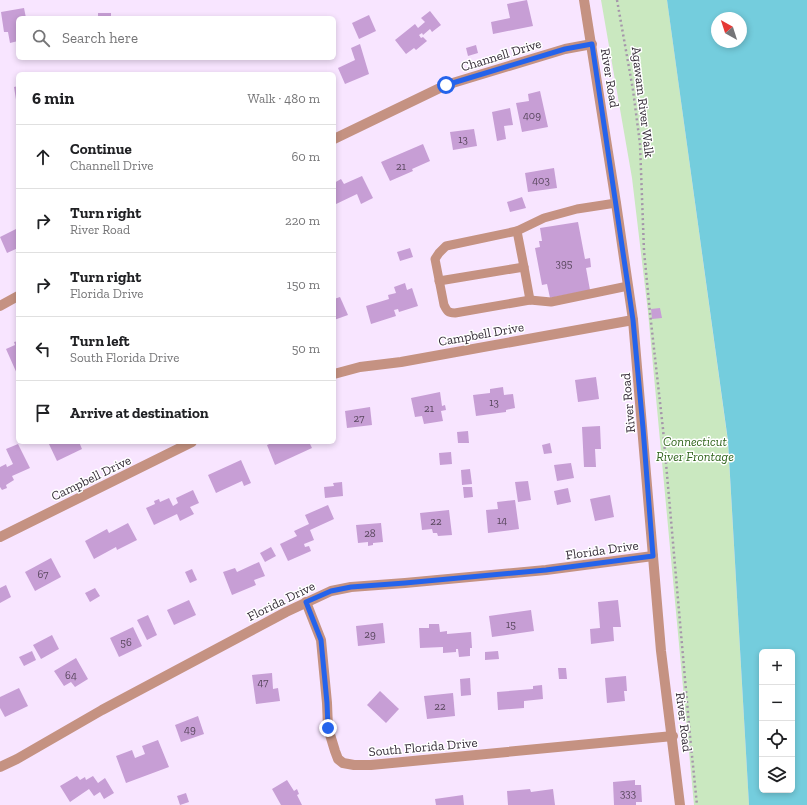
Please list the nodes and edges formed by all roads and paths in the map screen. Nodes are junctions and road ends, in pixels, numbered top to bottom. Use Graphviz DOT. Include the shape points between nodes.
graph roads {
  1 [pos="584,0"];
  2 [pos="618,0"];
  3 [pos="592,44"];
  4 [pos="336,138"];
  5 [pos="616,203"];
  6 [pos="517,231"];
  7 [pos="524,267"];
  8 [pos="439,281"];
  9 [pos="628,286"];
  10 [pos="16,297"];
  11 [pos="530,300"];
  12 [pos="0,306"];
  13 [pos="633,320"];
  14 [pos="336,373"];
  15 [pos="188,444"];
  16 [pos="0,537"];
  17 [pos="653,556"];
  18 [pos="306,602"];
  19 [pos="673,736"];
  20 [pos="0,767"];
  21 [pos="680,805"];
  22 [pos="698,805"];
  1 -- 3 [label="street, River Road"];
  2 -- 22 [label="path, Agawam River Walk" via="640,144 644,251"];
  3 -- 4 [label="street, Channell Drive" via="558,51 446,85"];
  3 -- 5 [label="street, River Road"];
  5 -- 6 [label="lane" via="577,209 544,218"];
  5 -- 9 [label="street, River Road"];
  6 -- 7 [label="lane"];
  6 -- 8 [label="lane" via="446,246 435,259"];
  7 -- 8 [label="lane"];
  7 -- 11 [label="lane"];
  8 -- 11 [label="lane" via="444,305 450,313"];
  9 -- 11 [label="lane" via="551,302"];
  9 -- 13 [label="street, River Road"];
  10 -- 12 [label="street"];
  13 -- 14 [label="street, Campbell Drive" via="401,362 360,367"];
  13 -- 17 [label="street, River Road"];
  15 -- 16 [label="street, Campbell Drive"];
  17 -- 18 [label="street, Florida Drive" via="546,570 351,587 331,591"];
  17 -- 19 [label="street, River Road"];
  18 -- 19 [label="street, South Florida Drive" via="321,640 328,728 337,755 343,763 371,765"];
  18 -- 20 [label="street, Florida Drive"];
  19 -- 21 [label="street, River Road"];
}
